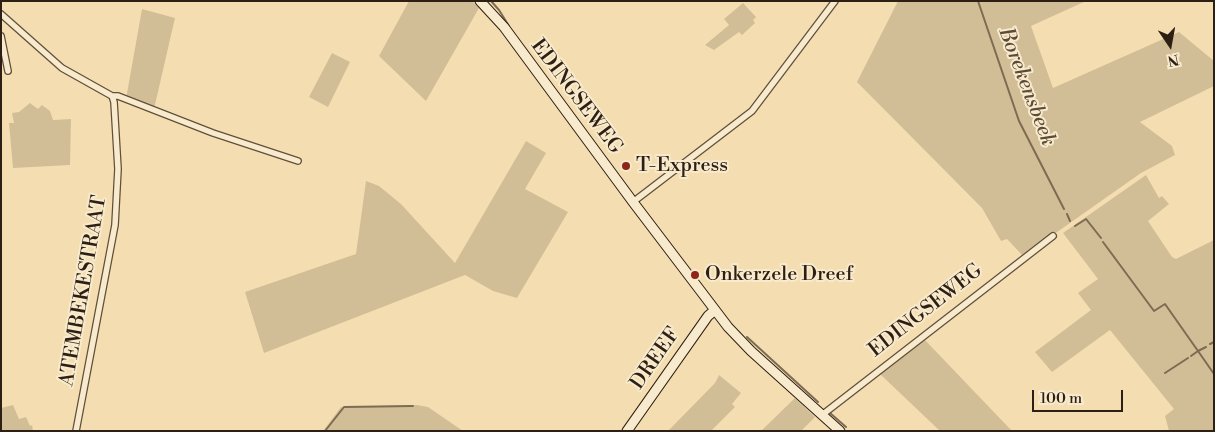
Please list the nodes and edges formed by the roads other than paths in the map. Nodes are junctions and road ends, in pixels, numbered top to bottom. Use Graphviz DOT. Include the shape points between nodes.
graph roads {
  1 [pos="480,1"];
  2 [pos="835,1"];
  3 [pos="1,14"];
  4 [pos="1,36"];
  5 [pos="8,71"];
  6 [pos="112,96"];
  7 [pos="298,161"];
  8 [pos="633,202"];
  9 [pos="1053,236"];
  10 [pos="715,310"];
  11 [pos="822,415"];
  12 [pos="76,431"];
  13 [pos="627,431"];
  14 [pos="840,431"];
  1 -- 8 [label="main road, EDINGSEWEG"];
  2 -- 8 [label="street" via="752,111"];
  3 -- 6 [label="street" via="62,68"];
  4 -- 5 [label="street"];
  6 -- 7 [label="street"];
  6 -- 12 [label="street, ATEMBEKESTRAAT" via="119,178 115,225"];
  8 -- 10 [label="main road, EDINGSEWEG"];
  9 -- 11 [label="street, EDINGSEWEG"];
  10 -- 11 [label="main road, EDINGSEWEG" via="751,351"];
  10 -- 13 [label="main road, DREEF"];
  11 -- 14 [label="main road, EDINGSEWEG"];
}
